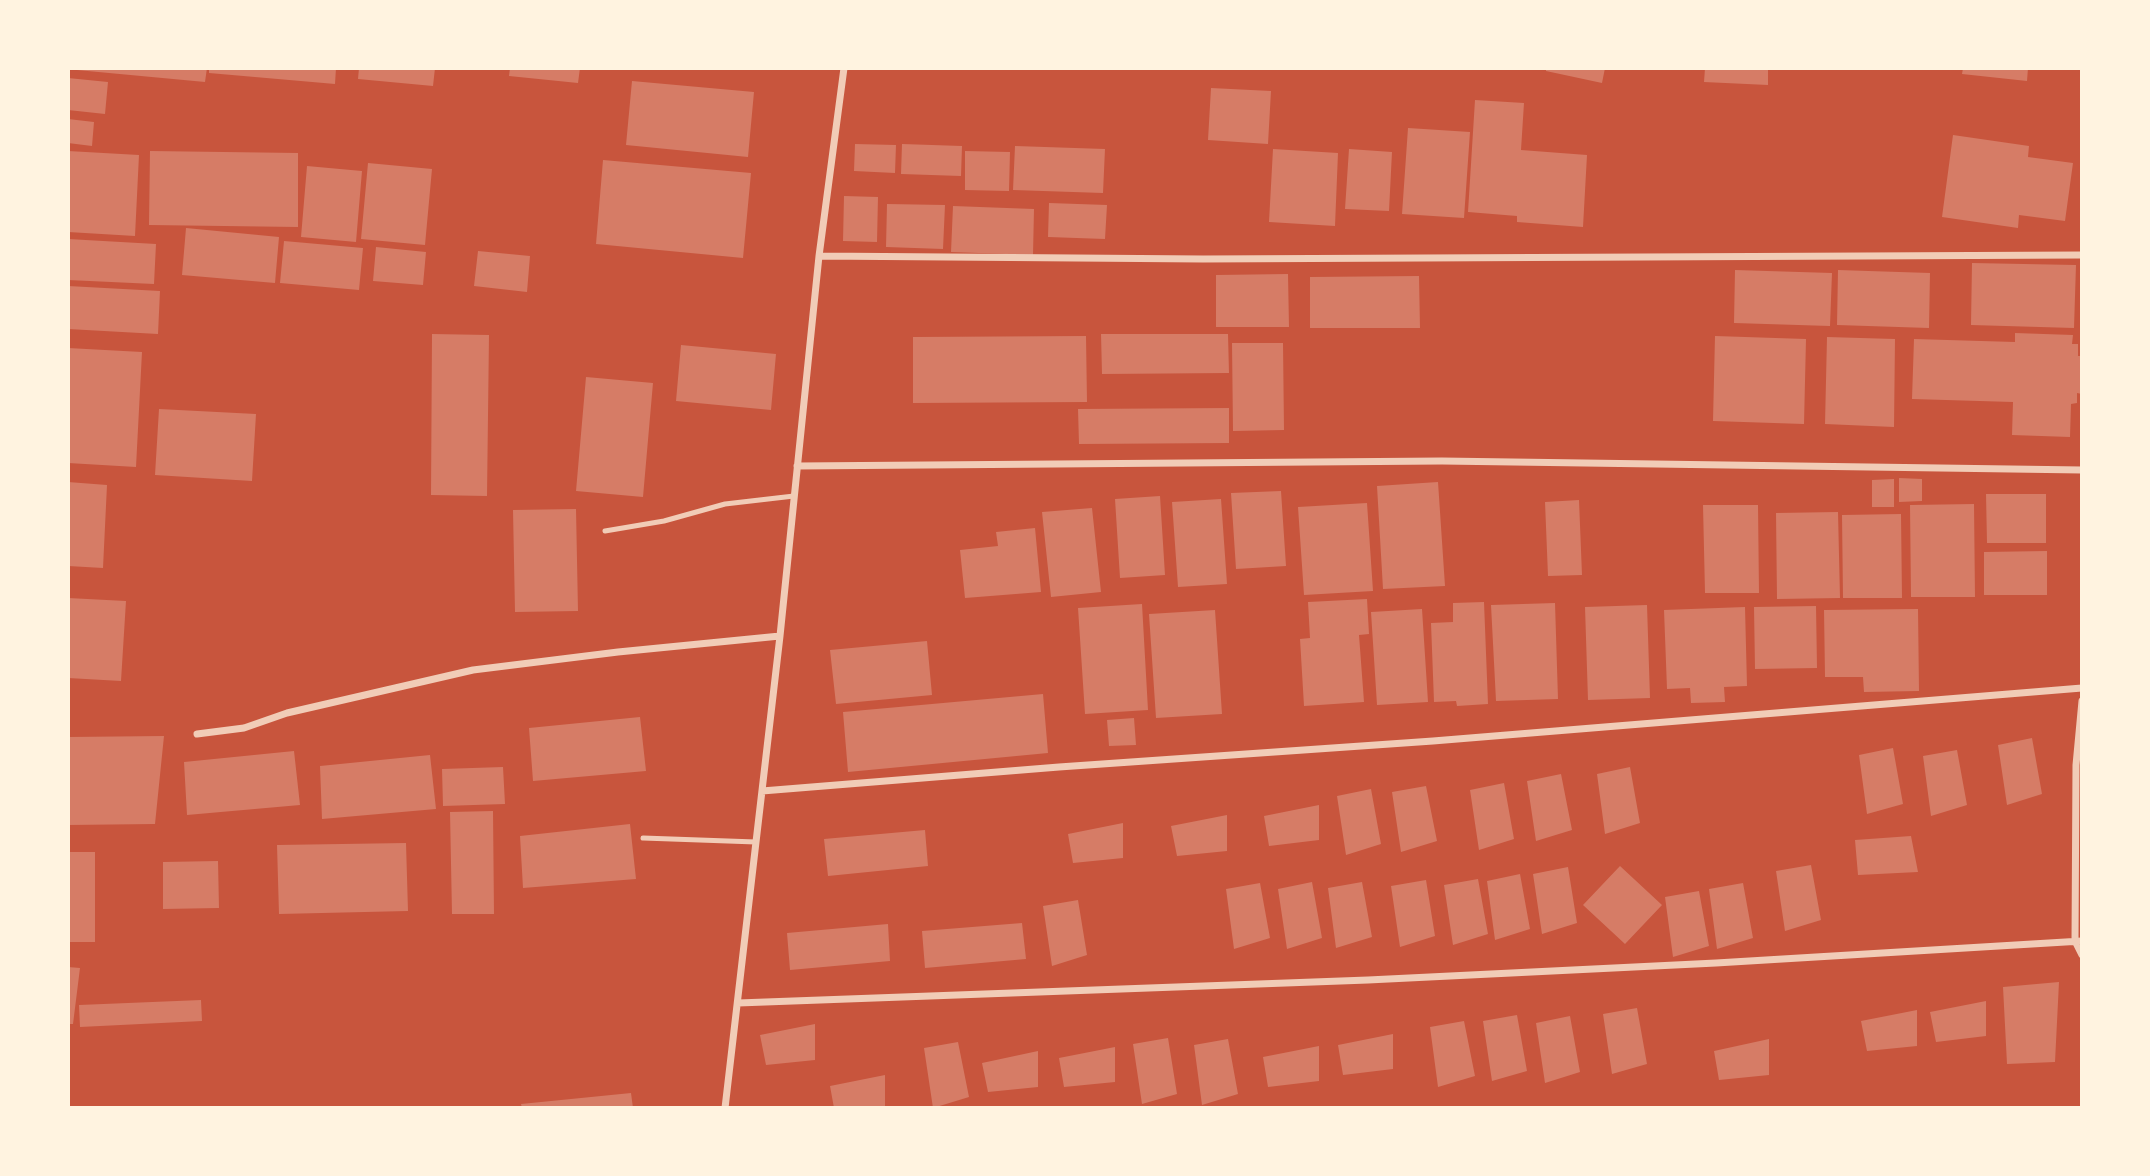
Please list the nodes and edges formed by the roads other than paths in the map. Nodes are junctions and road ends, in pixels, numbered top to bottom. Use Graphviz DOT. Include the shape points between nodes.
graph roads {
  1 [pos="844,68"];
  2 [pos="2082,255"];
  3 [pos="819,256"];
  4 [pos="797,466"];
  5 [pos="2082,470"];
  6 [pos="794,496"];
  7 [pos="605,531"];
  8 [pos="780,636"];
  9 [pos="2082,688"];
  10 [pos="2082,702"];
  11 [pos="197,734"];
  12 [pos="2079,765"];
  13 [pos="762,791"];
  14 [pos="643,838"];
  15 [pos="757,842"];
  16 [pos="2078,941"];
  17 [pos="2082,955"];
  18 [pos="738,1003"];
  19 [pos="724,1108"];
  1 -- 3 [label="street"];
  2 -- 3 [label="street"];
  3 -- 4 [label="street"];
  4 -- 5 [label="street" via="1442,461"];
  4 -- 6 [label="street"];
  6 -- 7 [label="lane" via="725,504"];
  6 -- 8 [label="street"];
  8 -- 11 [label="street" via="474,670 287,713 244,728"];
  8 -- 13 [label="street"];
  9 -- 13 [label="street"];
  10 -- 12 [label="street"];
  12 -- 16 [label="street"];
  13 -- 15 [label="street"];
  14 -- 15 [label="lane"];
  15 -- 18 [label="street"];
  16 -- 17 [label="street"];
  16 -- 18 [label="street" via="1368,980"];
  18 -- 19 [label="street"];
}
